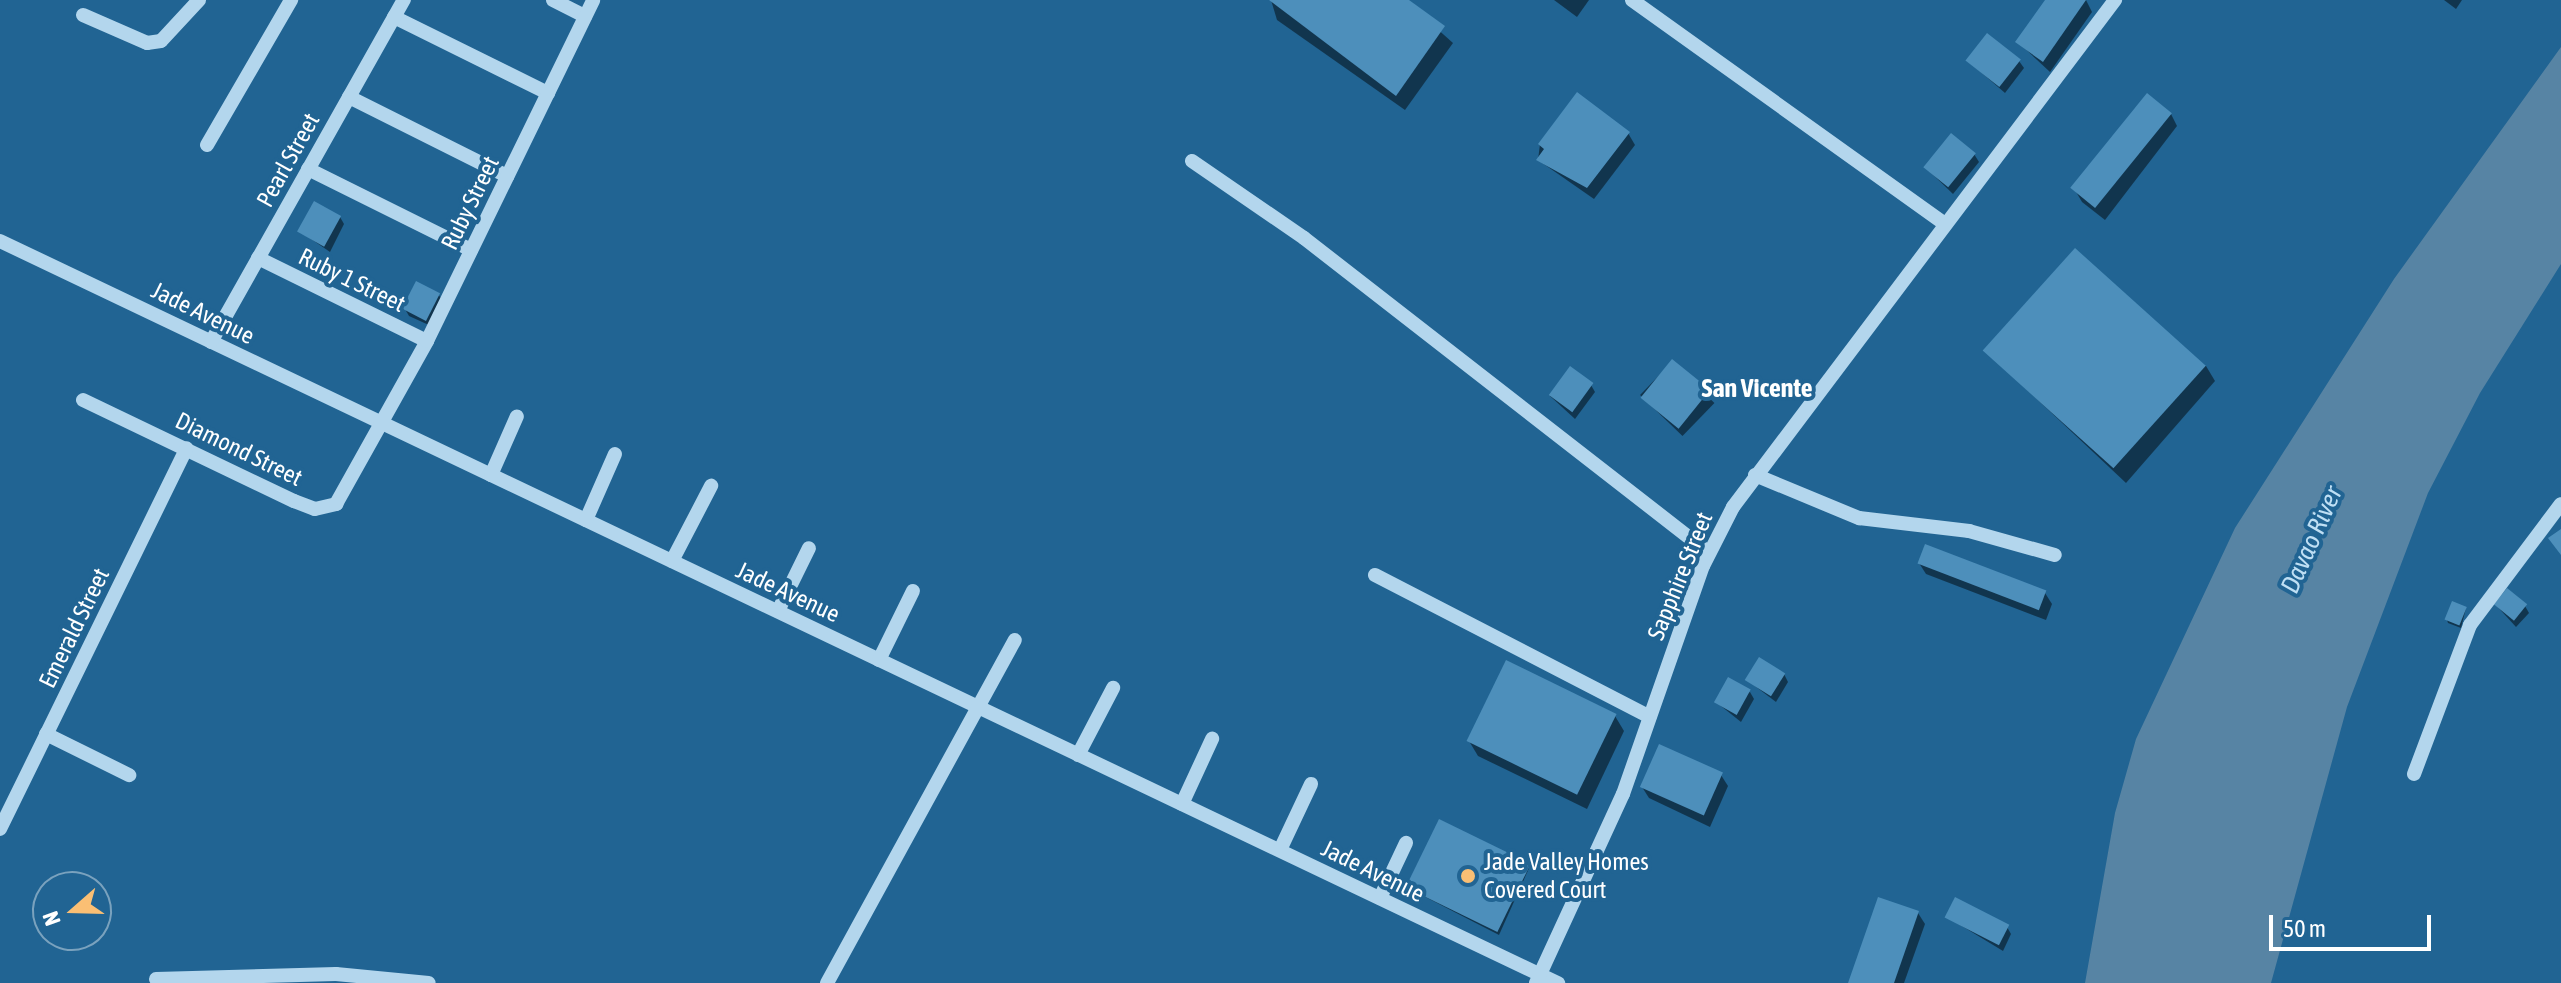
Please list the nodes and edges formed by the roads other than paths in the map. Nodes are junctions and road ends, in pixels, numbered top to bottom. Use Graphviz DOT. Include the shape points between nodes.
graph roads {
  1 [pos="199,0"];
  2 [pos="291,0"];
  3 [pos="404,0"];
  4 [pos="553,0"];
  5 [pos="593,0"];
  6 [pos="1632,0"];
  7 [pos="2115,0"];
  8 [pos="83,15"];
  9 [pos="585,16"];
  10 [pos="394,17"];
  11 [pos="548,93"];
  12 [pos="349,97"];
  13 [pos="207,145"];
  14 [pos="1192,161"];
  15 [pos="308,169"];
  16 [pos="507,176"];
  17 [pos="1944,223"];
  18 [pos="0,241"];
  19 [pos="471,250"];
  20 [pos="258,258"];
  21 [pos="427,341"];
  22 [pos="211,342"];
  23 [pos="83,400"];
  24 [pos="517,416"];
  25 [pos="382,423"];
  26 [pos="187,448"];
  27 [pos="615,454"];
  28 [pos="491,475"];
  29 [pos="1755,475"];
  30 [pos="711,486"];
  31 [pos="2561,504"];
  32 [pos="586,520"];
  33 [pos="809,548"];
  34 [pos="1709,553"];
  35 [pos="2055,555"];
  36 [pos="672,561"];
  37 [pos="1375,575"];
  38 [pos="913,591"];
  39 [pos="778,611"];
  40 [pos="1015,640"];
  41 [pos="879,660"];
  42 [pos="1113,688"];
  43 [pos="981,708"];
  44 [pos="1650,717"];
  45 [pos="46,734"];
  46 [pos="1212,739"];
  47 [pos="1078,755"];
  48 [pos="2414,774"];
  49 [pos="129,775"];
  50 [pos="1311,784"];
  51 [pos="1182,804"];
  52 [pos="0,829"];
  53 [pos="1406,843"];
  54 [pos="1280,850"];
  55 [pos="1380,898"];
  56 [pos="156,979"];
  57 [pos="1538,979"];
  58 [pos="429,983"];
  59 [pos="827,983"];
  60 [pos="1558,983"];
  1 -- 8 [label="street" via="161,41 147,43"];
  2 -- 13 [label="street"];
  3 -- 10 [label="street, Pearl Street"];
  4 -- 9 [label="street"];
  5 -- 9 [label="street, Ruby Street"];
  6 -- 17 [label="street"];
  7 -- 17 [label="street, Sapphire Street"];
  9 -- 11 [label="street, Ruby Street"];
  10 -- 11 [label="street"];
  10 -- 12 [label="street, Pearl Street"];
  11 -- 16 [label="street, Ruby Street"];
  12 -- 15 [label="street, Pearl Street"];
  12 -- 16 [label="street"];
  14 -- 34 [label="street" via="1304,238"];
  15 -- 19 [label="street"];
  15 -- 20 [label="street, Pearl Street"];
  16 -- 19 [label="street, Ruby Street"];
  17 -- 29 [label="street, Sapphire Street"];
  18 -- 22 [label="street, Jade Avenue"];
  19 -- 21 [label="street, Ruby Street"];
  20 -- 21 [label="street, Ruby 1 Street"];
  20 -- 22 [label="street, Pearl Street"];
  21 -- 25 [label="street, Ruby Street"];
  22 -- 25 [label="street, Jade Avenue"];
  23 -- 26 [label="street, Diamond Street"];
  24 -- 28 [label="street"];
  25 -- 26 [label="street, Diamond Street" via="344,495 329,509 294,501"];
  25 -- 28 [label="street, Jade Avenue"];
  26 -- 45 [label="street, Emerald Street"];
  27 -- 32 [label="street"];
  28 -- 32 [label="street, Jade Avenue"];
  29 -- 34 [label="street, Sapphire Street"];
  29 -- 35 [label="street" via="1859,518 1969,531"];
  30 -- 36 [label="street"];
  31 -- 48 [label="street" via="2470,625"];
  32 -- 36 [label="street, Jade Avenue"];
  33 -- 39 [label="street"];
  34 -- 44 [label="street, Sapphire Street"];
  36 -- 39 [label="street, Jade Avenue"];
  37 -- 44 [label="street"];
  38 -- 41 [label="street"];
  39 -- 41 [label="street, Jade Avenue"];
  40 -- 43 [label="street"];
  41 -- 43 [label="street, Jade Avenue"];
  42 -- 47 [label="street"];
  43 -- 47 [label="street, Jade Avenue"];
  43 -- 59 [label="street"];
  44 -- 57 [label="street, Sapphire Street" via="1613,817"];
  45 -- 49 [label="street"];
  45 -- 52 [label="street, Emerald Street"];
  46 -- 51 [label="street"];
  47 -- 51 [label="street, Jade Avenue"];
  50 -- 54 [label="street"];
  51 -- 54 [label="street, Jade Avenue"];
  53 -- 55 [label="street"];
  54 -- 55 [label="street, Jade Avenue"];
  55 -- 57 [label="street, Jade Avenue"];
  56 -- 58 [label="street" via="314,974"];
  57 -- 60 [label="street, Jade Avenue"];
}
